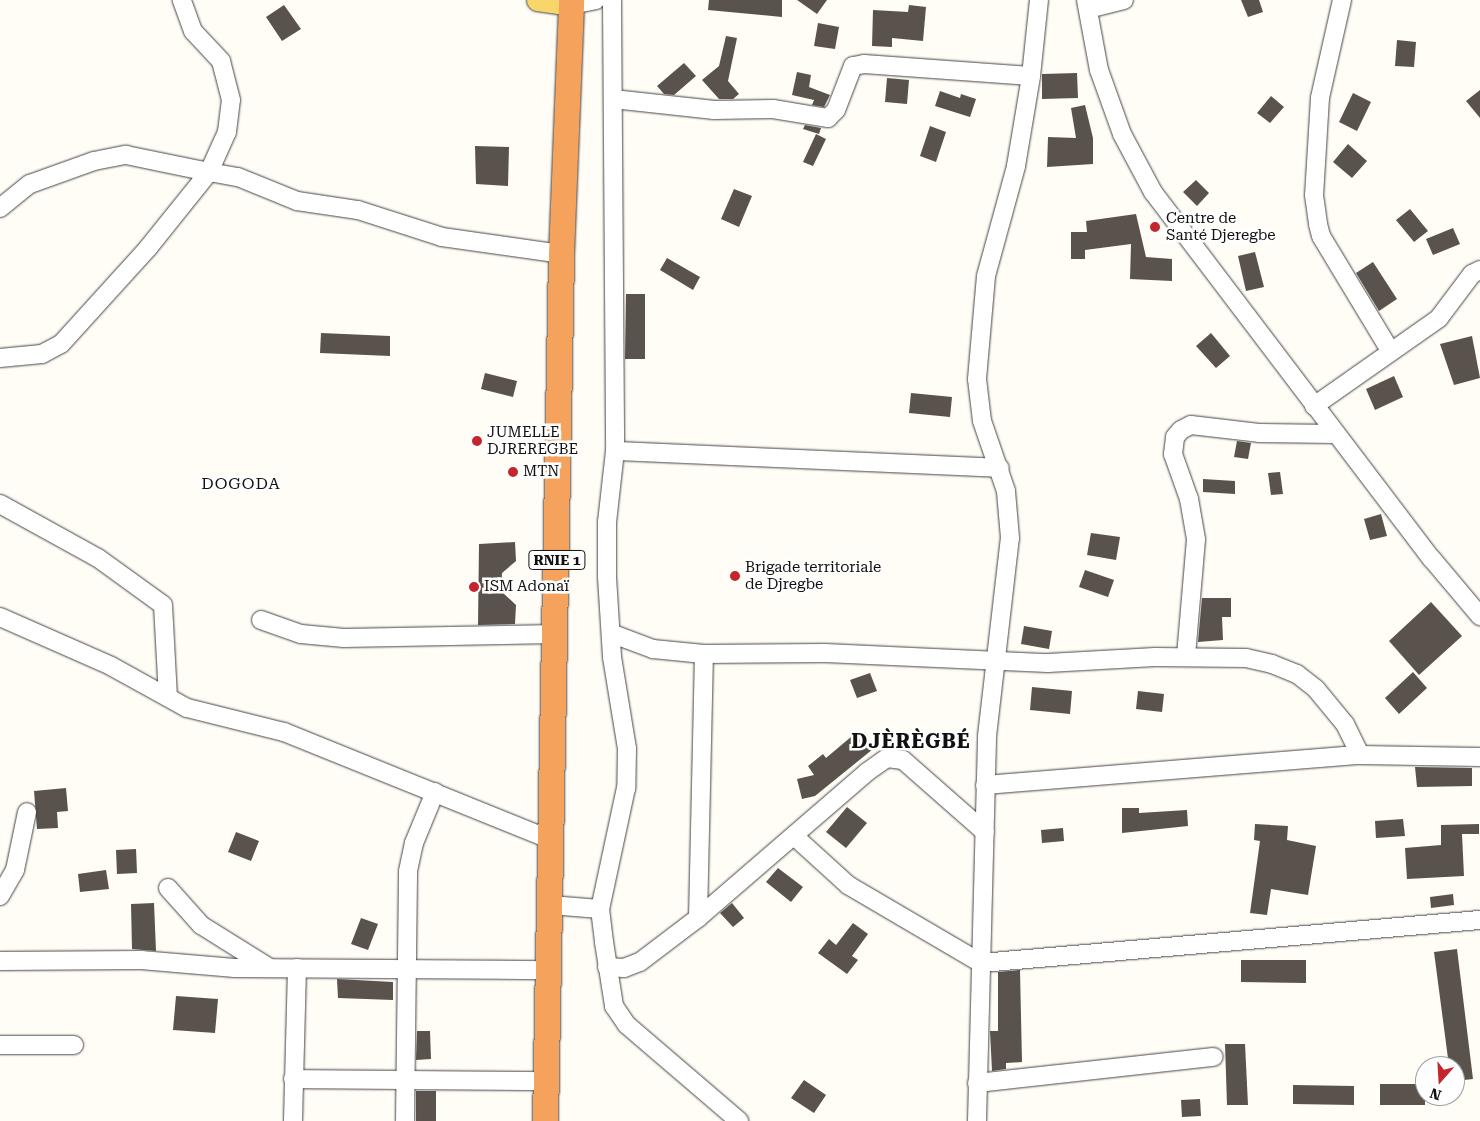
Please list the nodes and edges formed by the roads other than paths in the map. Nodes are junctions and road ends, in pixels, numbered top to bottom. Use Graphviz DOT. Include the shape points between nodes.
graph roads {
  1 [pos="182,0"];
  2 [pos="537,0"];
  3 [pos="596,0"];
  4 [pos="612,0"];
  5 [pos="1039,0"];
  6 [pos="1124,0"];
  7 [pos="1342,0"];
  8 [pos="571,2"];
  9 [pos="1087,4"];
  10 [pos="1031,76"];
  11 [pos="613,99"];
  12 [pos="209,172"];
  13 [pos="0,208"];
  14 [pos="561,254"];
  15 [pos="1480,270"];
  16 [pos="1391,352"];
  17 [pos="0,358"];
  18 [pos="1314,406"];
  19 [pos="1336,434"];
  20 [pos="614,451"];
  21 [pos="1000,468"];
  22 [pos="0,504"];
  23 [pos="1480,616"];
  24 [pos="0,617"];
  25 [pos="261,620"];
  26 [pos="556,634"];
  27 [pos="612,634"];
  28 [pos="704,654"];
  29 [pos="1186,656"];
  30 [pos="997,660"];
  31 [pos="168,697"];
  32 [pos="1360,755"];
  33 [pos="1480,757"];
  34 [pos="985,785"];
  35 [pos="435,792"];
  36 [pos="28,812"];
  37 [pos="985,832"];
  38 [pos="794,836"];
  39 [pos="551,840"];
  40 [pos="168,888"];
  41 [pos="0,896"];
  42 [pos="550,905"];
  43 [pos="600,909"];
  44 [pos="698,918"];
  45 [pos="1480,920"];
  46 [pos="0,961"];
  47 [pos="981,963"];
  48 [pos="607,967"];
  49 [pos="270,968"];
  50 [pos="297,968"];
  51 [pos="408,969"];
  52 [pos="548,970"];
  53 [pos="0,1045"];
  54 [pos="74,1045"];
  55 [pos="1214,1057"];
  56 [pos="293,1079"];
  57 [pos="406,1080"];
  58 [pos="546,1082"];
  59 [pos="977,1083"];
  60 [pos="293,1121"];
  61 [pos="405,1121"];
  62 [pos="545,1121"];
  63 [pos="738,1121"];
  64 [pos="977,1121"];
  1 -- 12 [label="street" via="193,32 221,60 231,100 227,132"];
  2 -- 8 [label="main road"];
  3 -- 8 [label="street"];
  4 -- 11 [label="street"];
  5 -- 10 [label="street"];
  6 -- 9 [label="street"];
  7 -- 16 [label="street" via="1320,98 1314,195 1318,224"];
  8 -- 14 [label="highway, RNIE 1"];
  9 -- 18 [label="street" via="1099,70 1122,134 1153,192"];
  10 -- 11 [label="street" via="864,64 853,66 836,110 828,118 773,109 714,110"];
  10 -- 21 [label="street" via="1016,166 996,232 980,320 979,407"];
  11 -- 20 [label="street"];
  12 -- 13 [label="street" via="168,162 118,157 94,161 30,184"];
  12 -- 14 [label="street" via="238,177 297,201 358,210 442,237"];
  12 -- 17 [label="street" via="148,248 61,344 42,354"];
  14 -- 26 [label="highway, RNIE 1"];
  15 -- 16 [label="street" via="1472,274 1438,318"];
  16 -- 18 [label="street"];
  18 -- 19 [label="street"];
  19 -- 23 [label="street" via="1432,560"];
  19 -- 29 [label="street" via="1259,433 1191,425 1176,437 1173,454 1189,499 1196,539"];
  20 -- 21 [label="street"];
  20 -- 27 [label="street" via="607,522"];
  21 -- 30 [label="street" via="1008,506 1010,538"];
  22 -- 31 [label="street" via="98,558 163,604"];
  24 -- 31 [label="street" via="111,666"];
  25 -- 26 [label="street" via="301,634 344,638"];
  26 -- 39 [label="highway, RNIE 1"];
  27 -- 28 [label="street" via="653,649"];
  27 -- 43 [label="street" via="612,657 627,758 626,788"];
  28 -- 30 [label="street" via="825,652"];
  28 -- 44 [label="street"];
  29 -- 30 [label="street" via="1048,664"];
  29 -- 32 [label="street" via="1246,658 1296,674 1331,704"];
  30 -- 34 [label="street"];
  31 -- 35 [label="street" via="187,708 284,732"];
  32 -- 33 [label="street"];
  32 -- 34 [label="street"];
  34 -- 37 [label="street"];
  35 -- 39 [label="street"];
  35 -- 51 [label="street" via="414,843 408,871"];
  36 -- 41 [label="street" via="15,870"];
  37 -- 38 [label="street" via="903,760 894,757 867,772"];
  37 -- 47 [label="street"];
  38 -- 44 [label="street"];
  38 -- 47 [label="street" via="848,885"];
  39 -- 42 [label="highway, RNIE 1"];
  40 -- 49 [label="street" via="201,925"];
  42 -- 43 [label="street"];
  42 -- 52 [label="highway, RNIE 1"];
  43 -- 48 [label="street"];
  44 -- 48 [label="street" via="640,962 624,968"];
  45 -- 47 [label="street"];
  46 -- 49 [label="street" via="141,960"];
  47 -- 59 [label="street"];
  48 -- 63 [label="street" via="614,1006 627,1025"];
  49 -- 50 [label="street"];
  50 -- 51 [label="street"];
  50 -- 56 [label="street"];
  51 -- 52 [label="street"];
  51 -- 57 [label="street"];
  52 -- 58 [label="highway, RNIE 1"];
  53 -- 54 [label="street"];
  55 -- 59 [label="street"];
  56 -- 57 [label="street"];
  56 -- 60 [label="street"];
  57 -- 58 [label="street"];
  57 -- 61 [label="street"];
  58 -- 62 [label="highway, RNIE 1"];
  59 -- 64 [label="street"];
}
